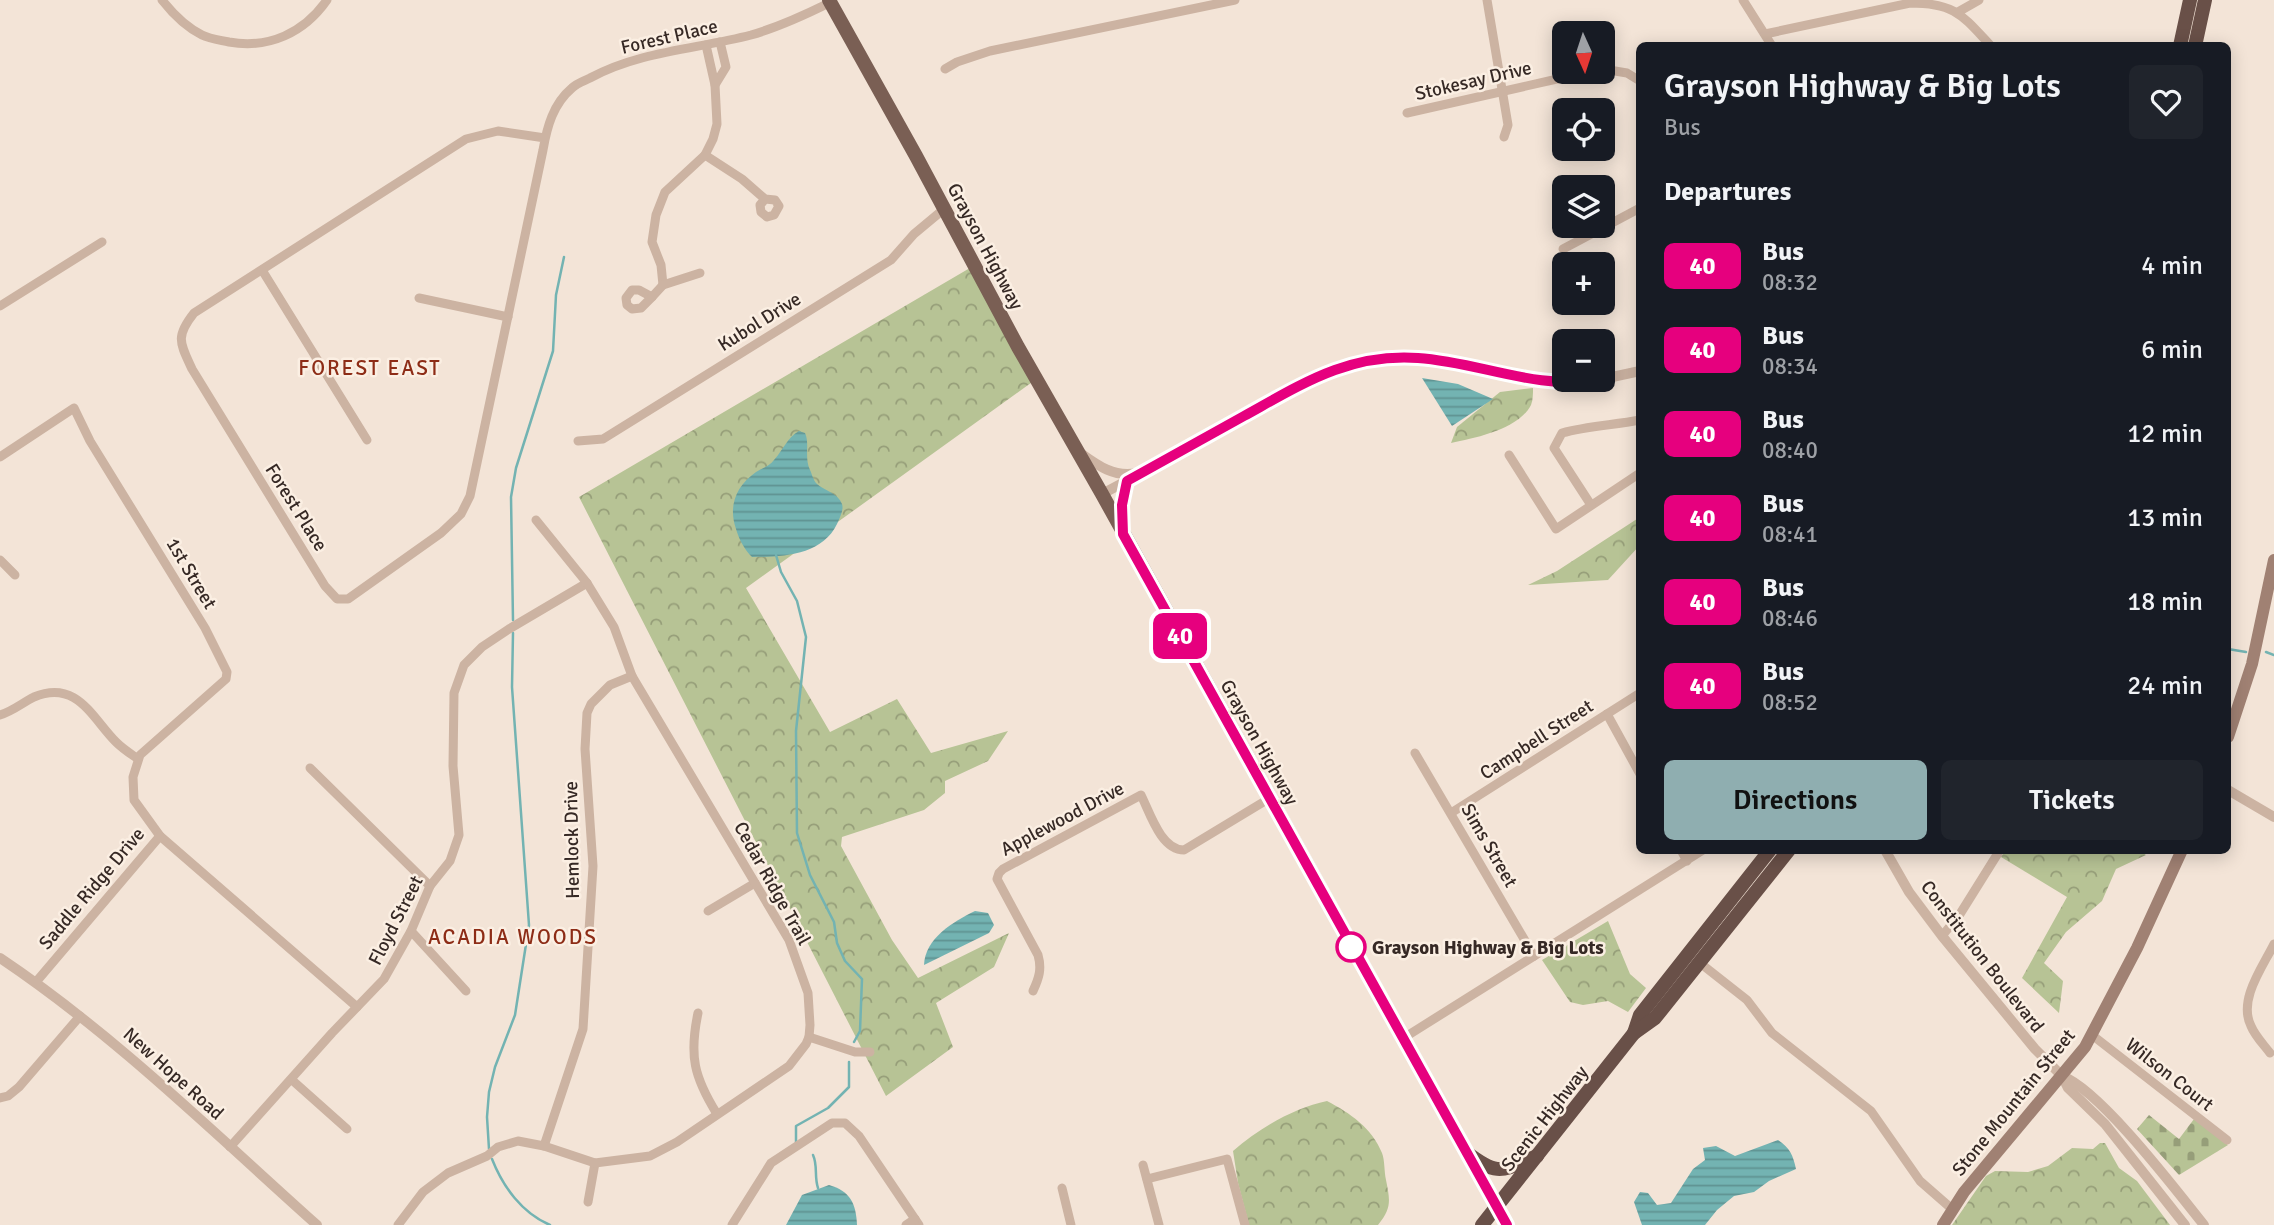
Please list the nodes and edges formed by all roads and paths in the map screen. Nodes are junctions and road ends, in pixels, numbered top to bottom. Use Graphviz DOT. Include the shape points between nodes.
graph roads {
  1 [pos="162,0"];
  2 [pos="327,0"];
  3 [pos="1235,0"];
  4 [pos="1487,0"];
  5 [pos="1743,0"];
  6 [pos="1979,0"];
  7 [pos="2190,0"];
  8 [pos="2205,0"];
  9 [pos="830,1"];
  10 [pos="1958,12"];
  11 [pos="1765,34"];
  12 [pos="720,41"];
  13 [pos="1770,42"];
  14 [pos="1987,42"];
  15 [pos="2181,42"];
  16 [pos="2196,42"];
  17 [pos="706,45"];
  18 [pos="945,69"];
  19 [pos="1615,71"];
  20 [pos="1636,79"];
  21 [pos="1552,81"];
  22 [pos="715,85"];
  23 [pos="1504,93"];
  24 [pos="1407,113"];
  25 [pos="1504,137"];
  26 [pos="545,138"];
  27 [pos="705,155"];
  28 [pos="765,199"];
  29 [pos="944,209"];
  30 [pos="1636,210"];
  31 [pos="102,242"];
  32 [pos="1563,249"];
  33 [pos="262,270"];
  34 [pos="700,273"];
  35 [pos="663,285"];
  36 [pos="652,297"];
  37 [pos="419,298"];
  38 [pos="0,306"];
  39 [pos="508,317"];
  40 [pos="1636,372"];
  41 [pos="1615,376"];
  42 [pos="1552,381"];
  43 [pos="1636,421"];
  44 [pos="367,440"];
  45 [pos="578,441"];
  46 [pos="1078,451"];
  47 [pos="1509,455"];
  48 [pos="0,457"];
  49 [pos="1146,470"];
  50 [pos="1636,476"];
  51 [pos="1127,481"];
  52 [pos="1102,494"];
  53 [pos="1591,505"];
  54 [pos="536,520"];
  55 [pos="1123,534"];
  56 [pos="0,560"];
  57 [pos="2274,560"];
  58 [pos="15,575"];
  59 [pos="587,583"];
  60 [pos="632,676"];
  61 [pos="1636,696"];
  62 [pos="1607,714"];
  63 [pos="0,715"];
  64 [pos="2231,728"];
  65 [pos="1415,753"];
  66 [pos="138,759"];
  67 [pos="1636,767"];
  68 [pos="310,768"];
  69 [pos="2231,792"];
  70 [pos="1269,798"];
  71 [pos="1451,813"];
  72 [pos="2274,817"];
  73 [pos="160,836"];
  74 [pos="1683,854"];
  75 [pos="1697,854"];
  76 [pos="1767,854"];
  77 [pos="1785,854"];
  78 [pos="1887,854"];
  79 [pos="1998,854"];
  80 [pos="2180,854"];
  81 [pos="1687,861"];
  82 [pos="755,883"];
  83 [pos="430,886"];
  84 [pos="708,911"];
  85 [pos="411,930"];
  86 [pos="1942,936"];
  87 [pos="2274,944"];
  88 [pos="1534,956"];
  89 [pos="0,958"];
  90 [pos="1694,958"];
  91 [pos="36,982"];
  92 [pos="466,991"];
  93 [pos="1033,991"];
  94 [pos="357,1007"];
  95 [pos="698,1013"];
  96 [pos="80,1016"];
  97 [pos="2092,1035"];
  98 [pos="809,1037"];
  99 [pos="1402,1039"];
  100 [pos="870,1052"];
  101 [pos="2270,1053"];
  102 [pos="2062,1076"];
  103 [pos="292,1080"];
  104 [pos="0,1098"];
  105 [pos="717,1114"];
  106 [pos="347,1129"];
  107 [pos="2227,1140"];
  108 [pos="544,1146"];
  109 [pos="230,1147"];
  110 [pos="1466,1152"];
  111 [pos="1539,1156"];
  112 [pos="596,1163"];
  113 [pos="1143,1165"];
  114 [pos="1147,1179"];
  115 [pos="1062,1188"];
  116 [pos="588,1202"];
  117 [pos="1497,1207"];
  118 [pos="1952,1209"];
  119 [pos="917,1222"];
  120 [pos="317,1225"];
  121 [pos="398,1225"];
  122 [pos="732,1225"];
  123 [pos="906,1225"];
  124 [pos="1070,1225"];
  125 [pos="1159,1225"];
  126 [pos="1245,1225"];
  127 [pos="1482,1225"];
  128 [pos="1507,1225"];
  129 [pos="1943,1225"];
  130 [pos="2185,1225"];
  131 [pos="2204,1225"];
  1 -- 2 [label="street" via="178,19 204,36 249,45 291,34 316,16"];
  3 -- 18 [label="street" via="990,51"];
  4 -- 23 [label="street"];
  5 -- 11 [label="street"];
  6 -- 10 [label="street"];
  7 -- 15 [label="highway"];
  8 -- 16 [label="highway"];
  9 -- 12 [label="street, Forest Place" via="780,25"];
  9 -- 29 [label="main road, Grayson Highway"];
  10 -- 11 [label="street" via="1934,3 1910,3"];
  10 -- 14 [label="street"];
  11 -- 13 [label="street"];
  12 -- 17 [label="street, Forest Place"];
  12 -- 22 [label="street" via="726,67"];
  17 -- 22 [label="street"];
  17 -- 26 [label="street, Forest Place" via="641,58 572,87 555,108"];
  19 -- 20 [label="street"];
  21 -- 23 [label="street, Stokesay Drive"];
  22 -- 27 [label="street" via="717,124"];
  23 -- 24 [label="street, Stokesay Drive"];
  23 -- 25 [label="street" via="1508,125"];
  26 -- 33 [label="street, Forest Place" via="498,131 466,138"];
  26 -- 39 [label="street, Forest Place"];
  27 -- 28 [label="street"];
  27 -- 35 [label="street" via="665,192 656,215 652,242"];
  29 -- 45 [label="street, Kubol Drive" via="891,260 603,439"];
  29 -- 46 [label="main road, Grayson Highway"];
  30 -- 32 [label="street"];
  31 -- 38 [label="street"];
  33 -- 39 [label="street, Forest Place" via="194,313 182,328 181,346 337,599 348,599 461,514 470,495"];
  33 -- 44 [label="street"];
  34 -- 35 [label="street"];
  35 -- 36 [label="street"];
  37 -- 39 [label="street"];
  40 -- 41 [label="street"];
  42 -- 49 [label="street" via="1420,358 1364,361 1304,382"];
  43 -- 53 [label="street" via="1575,429 1557,440 1554,448"];
  46 -- 49 [label="street" via="1115,473"];
  46 -- 52 [label="main road, Grayson Highway"];
  47 -- 53 [label="street" via="1556,530"];
  48 -- 66 [label="street, 1st Street" via="74,408 226,665 226,679"];
  49 -- 51 [label="street"];
  50 -- 53 [label="street"];
  51 -- 52 [label="street"];
  51 -- 55 [label="street"];
  52 -- 55 [label="main road, Grayson Highway"];
  54 -- 59 [label="street, Cedar Ridge Trail"];
  55 -- 70 [label="main road, Grayson Highway"];
  56 -- 58 [label="street"];
  57 -- 64 [label="main road" via="2252,664"];
  59 -- 60 [label="street, Cedar Ridge Trail" via="614,627"];
  59 -- 83 [label="street, Floyd Street" via="482,647 464,665 454,698 459,835 450,861"];
  60 -- 82 [label="street, Cedar Ridge Trail"];
  60 -- 108 [label="street, Hemlock Drive" via="610,685 587,713 593,866 583,1029"];
  61 -- 62 [label="street, Campbell Street"];
  62 -- 67 [label="street"];
  62 -- 71 [label="street, Campbell Street"];
  63 -- 66 [label="street" via="34,697 71,695"];
  65 -- 71 [label="street, Sims Street"];
  66 -- 73 [label="street, Saddle Ridge Drive" via="134,800"];
  68 -- 83 [label="street"];
  69 -- 72 [label="street"];
  70 -- 93 [label="street, Applewood Drive" via="1180,851 1166,842 1141,795 999,873 997,879 1041,965"];
  70 -- 99 [label="main road, Grayson Highway"];
  71 -- 88 [label="street, Sims Street"];
  73 -- 91 [label="street, Saddle Ridge Drive"];
  73 -- 94 [label="street"];
  74 -- 81 [label="street"];
  75 -- 81 [label="street"];
  76 -- 90 [label="highway, Scenic Highway"];
  77 -- 90 [label="highway, Scenic Highway"];
  78 -- 86 [label="street, Constitution Boulevard"];
  79 -- 86 [label="street"];
  80 -- 97 [label="main road, Stone Mountain Street"];
  81 -- 88 [label="street"];
  82 -- 84 [label="street"];
  82 -- 98 [label="street, Cedar Ridge Trail" via="789,940 808,993"];
  83 -- 85 [label="street, Floyd Street"];
  85 -- 92 [label="street"];
  85 -- 94 [label="street, Floyd Street" via="384,979"];
  86 -- 102 [label="street, Constitution Boulevard"];
  87 -- 101 [label="street" via="2246,1007 2252,1029"];
  88 -- 99 [label="street"];
  89 -- 91 [label="street, New Hope Road"];
  90 -- 111 [label="highway, Scenic Highway" via="1640,1015 1634,1033"];
  90 -- 118 [label="street" via="1747,1000 1772,1034 1871,1111 1920,1181"];
  91 -- 96 [label="street, New Hope Road"];
  94 -- 103 [label="street, Floyd Street"];
  95 -- 105 [label="street" via="695,1070"];
  96 -- 104 [label="street" via="19,1087"];
  96 -- 109 [label="street, New Hope Road"];
  97 -- 102 [label="main road, Stone Mountain Street"];
  97 -- 107 [label="street, Wilson Court"];
  98 -- 100 [label="street" via="855,1052"];
  98 -- 105 [label="street" via="789,1066"];
  99 -- 110 [label="main road, Grayson Highway"];
  102 -- 118 [label="main road, Stone Mountain Street"];
  102 -- 130 [label="street, Constitution Boulevard"];
  102 -- 131 [label="street, Constitution Boulevard" via="2074,1080 2121,1127"];
  103 -- 106 [label="street"];
  103 -- 109 [label="street, Floyd Street"];
  105 -- 112 [label="street" via="650,1156"];
  108 -- 112 [label="street"];
  108 -- 121 [label="street" via="518,1141 448,1173 423,1192"];
  109 -- 120 [label="street, New Hope Road"];
  110 -- 111 [label="highway" via="1487,1168 1498,1170"];
  110 -- 117 [label="main road, Grayson Highway"];
  111 -- 117 [label="highway, Scenic Highway"];
  112 -- 116 [label="street"];
  113 -- 114 [label="street"];
  114 -- 125 [label="street"];
  114 -- 126 [label="street" via="1227,1159"];
  115 -- 124 [label="street"];
  117 -- 127 [label="highway, Scenic Highway"];
  117 -- 128 [label="main road, Grayson Highway"];
  118 -- 129 [label="main road, Stone Mountain Street"];
  119 -- 122 [label="street" via="859,1136 845,1123 832,1123 771,1163"];
  119 -- 123 [label="street"];
}
